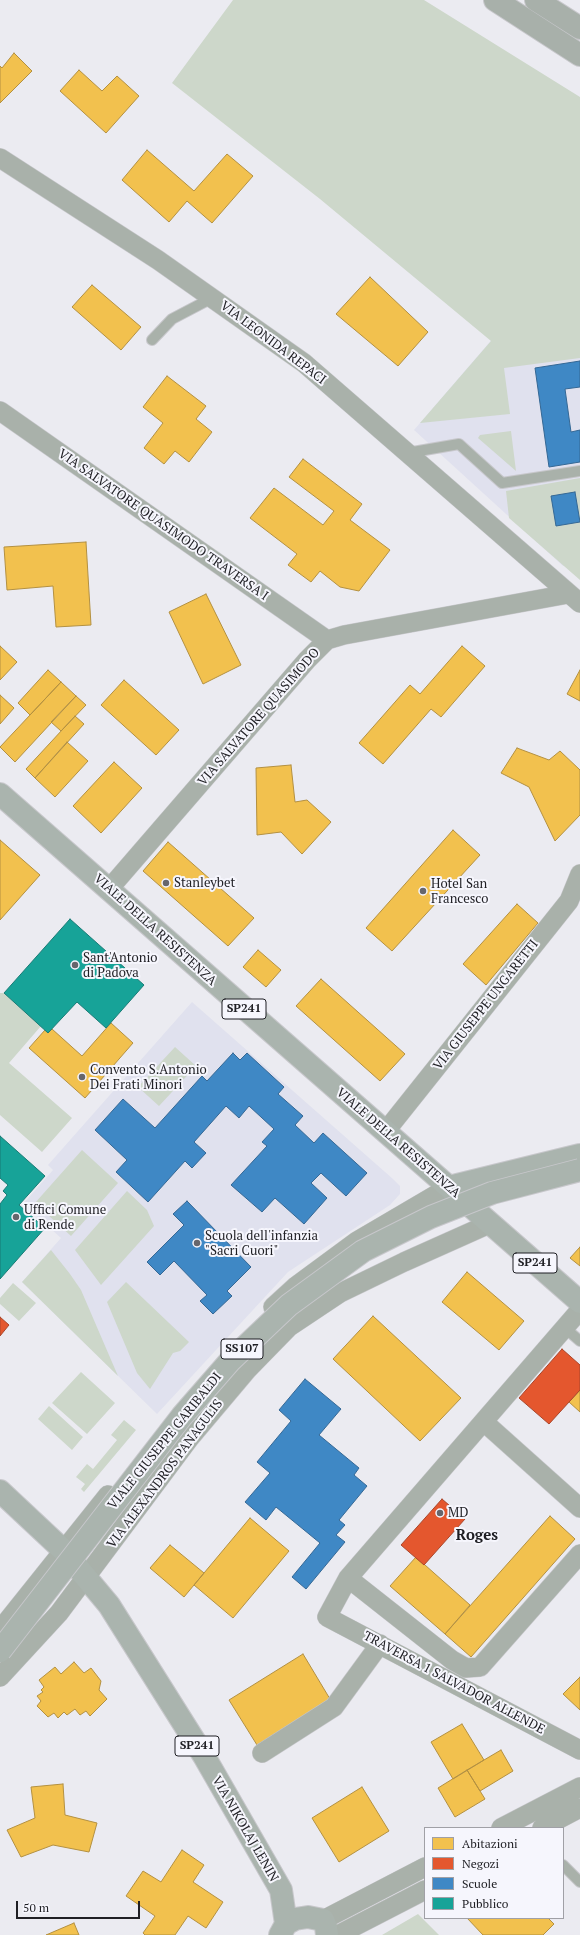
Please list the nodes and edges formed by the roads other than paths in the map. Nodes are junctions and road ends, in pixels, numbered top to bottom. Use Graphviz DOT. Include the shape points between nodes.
graph roads {
  1 [pos="495,0"];
  2 [pos="536,0"];
  3 [pos="580,28"];
  4 [pos="580,55"];
  5 [pos="0,158"];
  6 [pos="212,298"];
  7 [pos="152,340"];
  8 [pos="0,411"];
  9 [pos="407,453"];
  10 [pos="580,471"];
  11 [pos="574,599"];
  12 [pos="327,640"];
  13 [pos="0,794"];
  14 [pos="580,874"];
  15 [pos="109,889"];
  16 [pos="574,906"];
  17 [pos="385,1132"];
  18 [pos="580,1155"];
  19 [pos="580,1170"];
  20 [pos="449,1187"];
  21 [pos="489,1224"];
  22 [pos="580,1302"];
  23 [pos="580,1310"];
  24 [pos="565,1328"];
  25 [pos="580,1341"];
  26 [pos="484,1422"];
  27 [pos="0,1491"];
  28 [pos="580,1508"];
  29 [pos="63,1550"];
  30 [pos="580,1554"];
  31 [pos="86,1578"];
  32 [pos="348,1578"];
  33 [pos="0,1630"];
  34 [pos="380,1644"];
  35 [pos="0,1651"];
  36 [pos="0,1676"];
  37 [pos="580,1750"];
  38 [pos="262,1753"];
  39 [pos="580,1788"];
  40 [pos="580,1808"];
  41 [pos="503,1827"];
  42 [pos="544,1827"];
  43 [pos="564,1866"];
  44 [pos="424,1868"];
  45 [pos="580,1882"];
  46 [pos="424,1891"];
  47 [pos="325,1928"];
  48 [pos="281,1932"];
  49 [pos="338,1935"];
  1 -- 4 [label="street"];
  2 -- 3 [label="street"];
  5 -- 6 [label="street, VIA LEONIDA REPACI"];
  6 -- 7 [label="lane" via="172,319"];
  6 -- 9 [label="street, VIA LEONIDA REPACI" via="304,363"];
  8 -- 12 [label="street, VIA SALVATORE QUASIMODO TRAVERSA I"];
  9 -- 10 [label="lane" via="459,444 502,483"];
  9 -- 11 [label="street, VIA LEONIDA REPACI"];
  11 -- 12 [label="street, VIA SALVATORE QUASIMODO" via="344,635"];
  12 -- 15 [label="street, VIA SALVATORE QUASIMODO"];
  13 -- 15 [label="main road, VIALE DELLA RESISTENZA / SP241"];
  14 -- 16 [label="street, VIA GIUSEPPE UNGARETTI"];
  15 -- 17 [label="main road, VIALE DELLA RESISTENZA / SP241"];
  16 -- 17 [label="street, VIA GIUSEPPE UNGARETTI"];
  17 -- 20 [label="main road, VIALE DELLA RESISTENZA / SP241"];
  18 -- 20 [label="main road"];
  19 -- 35 [label="main road, VIALE GIUSEPPE GARIBALDI / SS107, bridge" via="492,1193 431,1217 363,1251 289,1305 230,1361 182,1416"];
  20 -- 21 [label="main road, VIALE DELLA RESISTENZA / SP241"];
  20 -- 29 [label="street, VIA ALEXANDROS PANAGULIS" via="357,1240 290,1291 227,1350"];
  21 -- 22 [label="main road, SP241"];
  21 -- 31 [label="street, VIA ALEXANDROS PANAGULIS" via="340,1294 289,1327 248,1368 189,1439"];
  23 -- 24 [label="street"];
  24 -- 25 [label="lane"];
  24 -- 26 [label="street"];
  26 -- 28 [label="street"];
  26 -- 32 [label="street"];
  27 -- 29 [label="main road, SP241"];
  29 -- 31 [label="main road, SP241"];
  29 -- 33 [label="street, VIA ALEXANDROS PANAGULIS"];
  30 -- 32 [label="street" via="480,1667 466,1668 452,1660"];
  31 -- 36 [label="street, VIA ALEXANDROS PANAGULIS" via="59,1613"];
  31 -- 48 [label="main road, VIA NIKOLAJ LENIN / SP241" via="109,1605 204,1756 281,1890"];
  32 -- 34 [label="street, TRAVERSA 1 SALVADOR ALLENDE" via="327,1617"];
  34 -- 37 [label="street, TRAVERSA 1 SALVADOR ALLENDE"];
  34 -- 38 [label="street" via="334,1707"];
  39 -- 41 [label="street"];
  40 -- 42 [label="street"];
  43 -- 45 [label="lane"];
  44 -- 47 [label="street"];
  46 -- 49 [label="street"];
  47 -- 48 [label="main road, VIA NIKOLAJ LENIN" via="308,1916 295,1919"];
}
